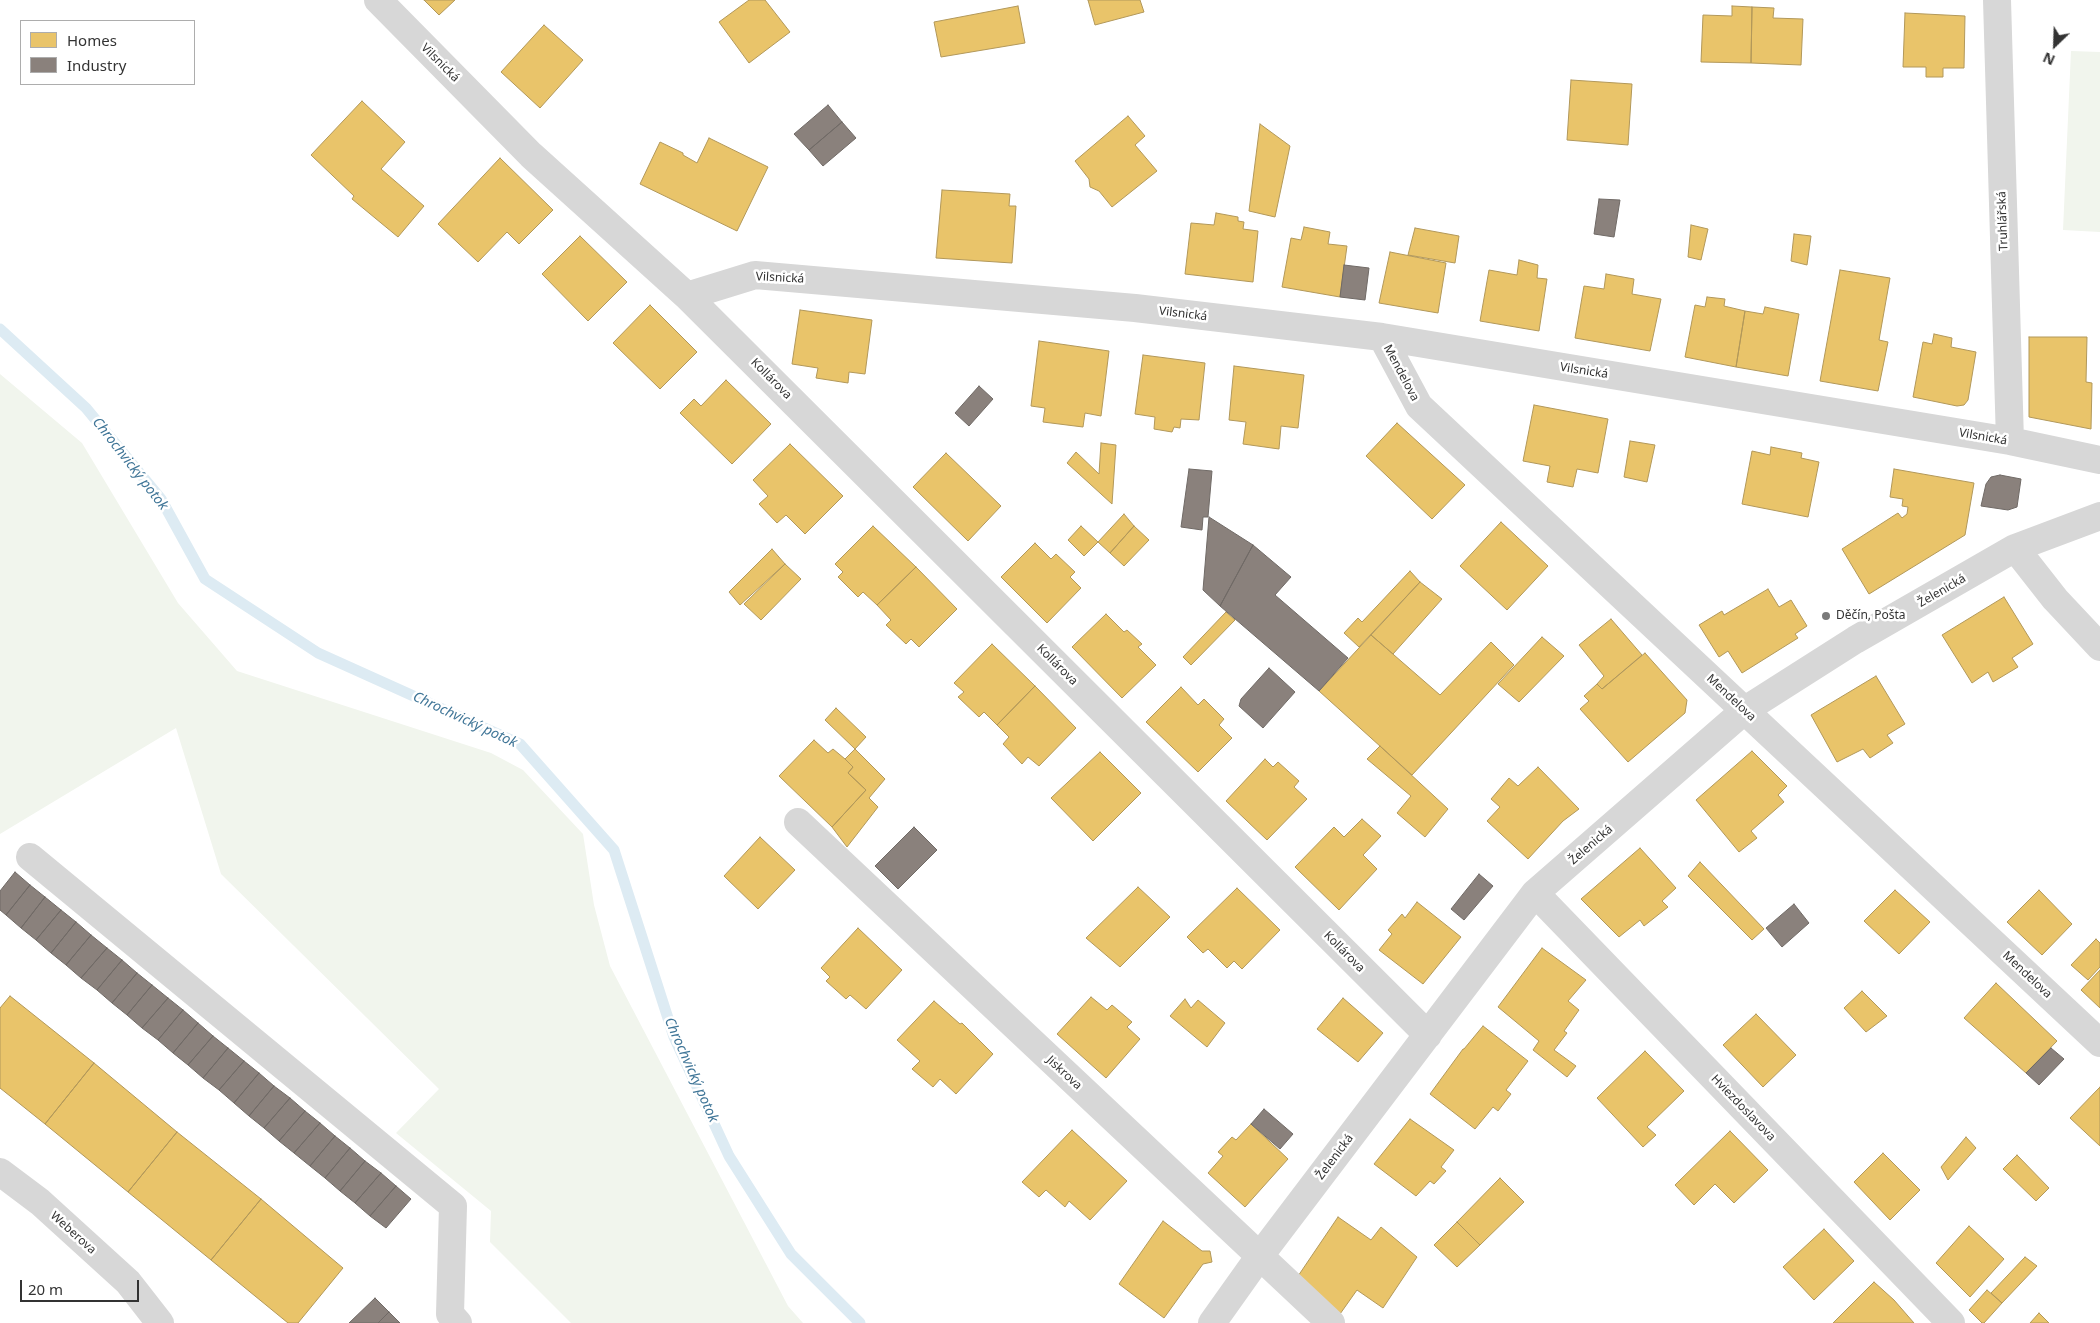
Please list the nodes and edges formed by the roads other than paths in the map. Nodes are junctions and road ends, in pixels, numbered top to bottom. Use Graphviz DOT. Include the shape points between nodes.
graph roads {
  1 [pos="378,0"];
  2 [pos="1997,0"];
  3 [pos="687,296"];
  4 [pos="1382,337"];
  5 [pos="2010,442"];
  6 [pos="2100,460"];
  7 [pos="2100,516"];
  8 [pos="2016,548"];
  9 [pos="2100,647"];
  10 [pos="1745,710"];
  11 [pos="798,822"];
  12 [pos="30,857"];
  13 [pos="1535,894"];
  14 [pos="1428,1035"];
  15 [pos="2100,1043"];
  16 [pos="0,1172"];
  17 [pos="1259,1257"];
  18 [pos="160,1323"];
  19 [pos="458,1323"];
  20 [pos="1212,1323"];
  21 [pos="1331,1323"];
  22 [pos="1951,1323"];
  1 -- 3 [label="street, Vilsnická" via="531,155"];
  2 -- 5 [label="street, Truhlářská"];
  3 -- 4 [label="street, Vilsnická" via="755,275 1135,308"];
  3 -- 14 [label="street, Kollárova"];
  4 -- 5 [label="street, Vilsnická"];
  4 -- 10 [label="street, Mendelova" via="1419,406"];
  5 -- 6 [label="street, Vilsnická"];
  7 -- 8 [label="street, Želenická"];
  8 -- 9 [label="street" via="2055,599"];
  8 -- 10 [label="street, Želenická" via="1855,640"];
  10 -- 13 [label="street, Želenická"];
  10 -- 15 [label="street, Mendelova"];
  11 -- 17 [label="street, Jiskrova"];
  12 -- 19 [label="street" via="453,1206 450,1314"];
  13 -- 14 [label="street, Želenická"];
  13 -- 22 [label="street, Hviezdoslavova"];
  14 -- 17 [label="street, Želenická"];
  16 -- 18 [label="street, Weberova" via="40,1202 128,1282"];
  17 -- 20 [label="street, Želenická"];
  17 -- 21 [label="street, Jiskrova"];
}
